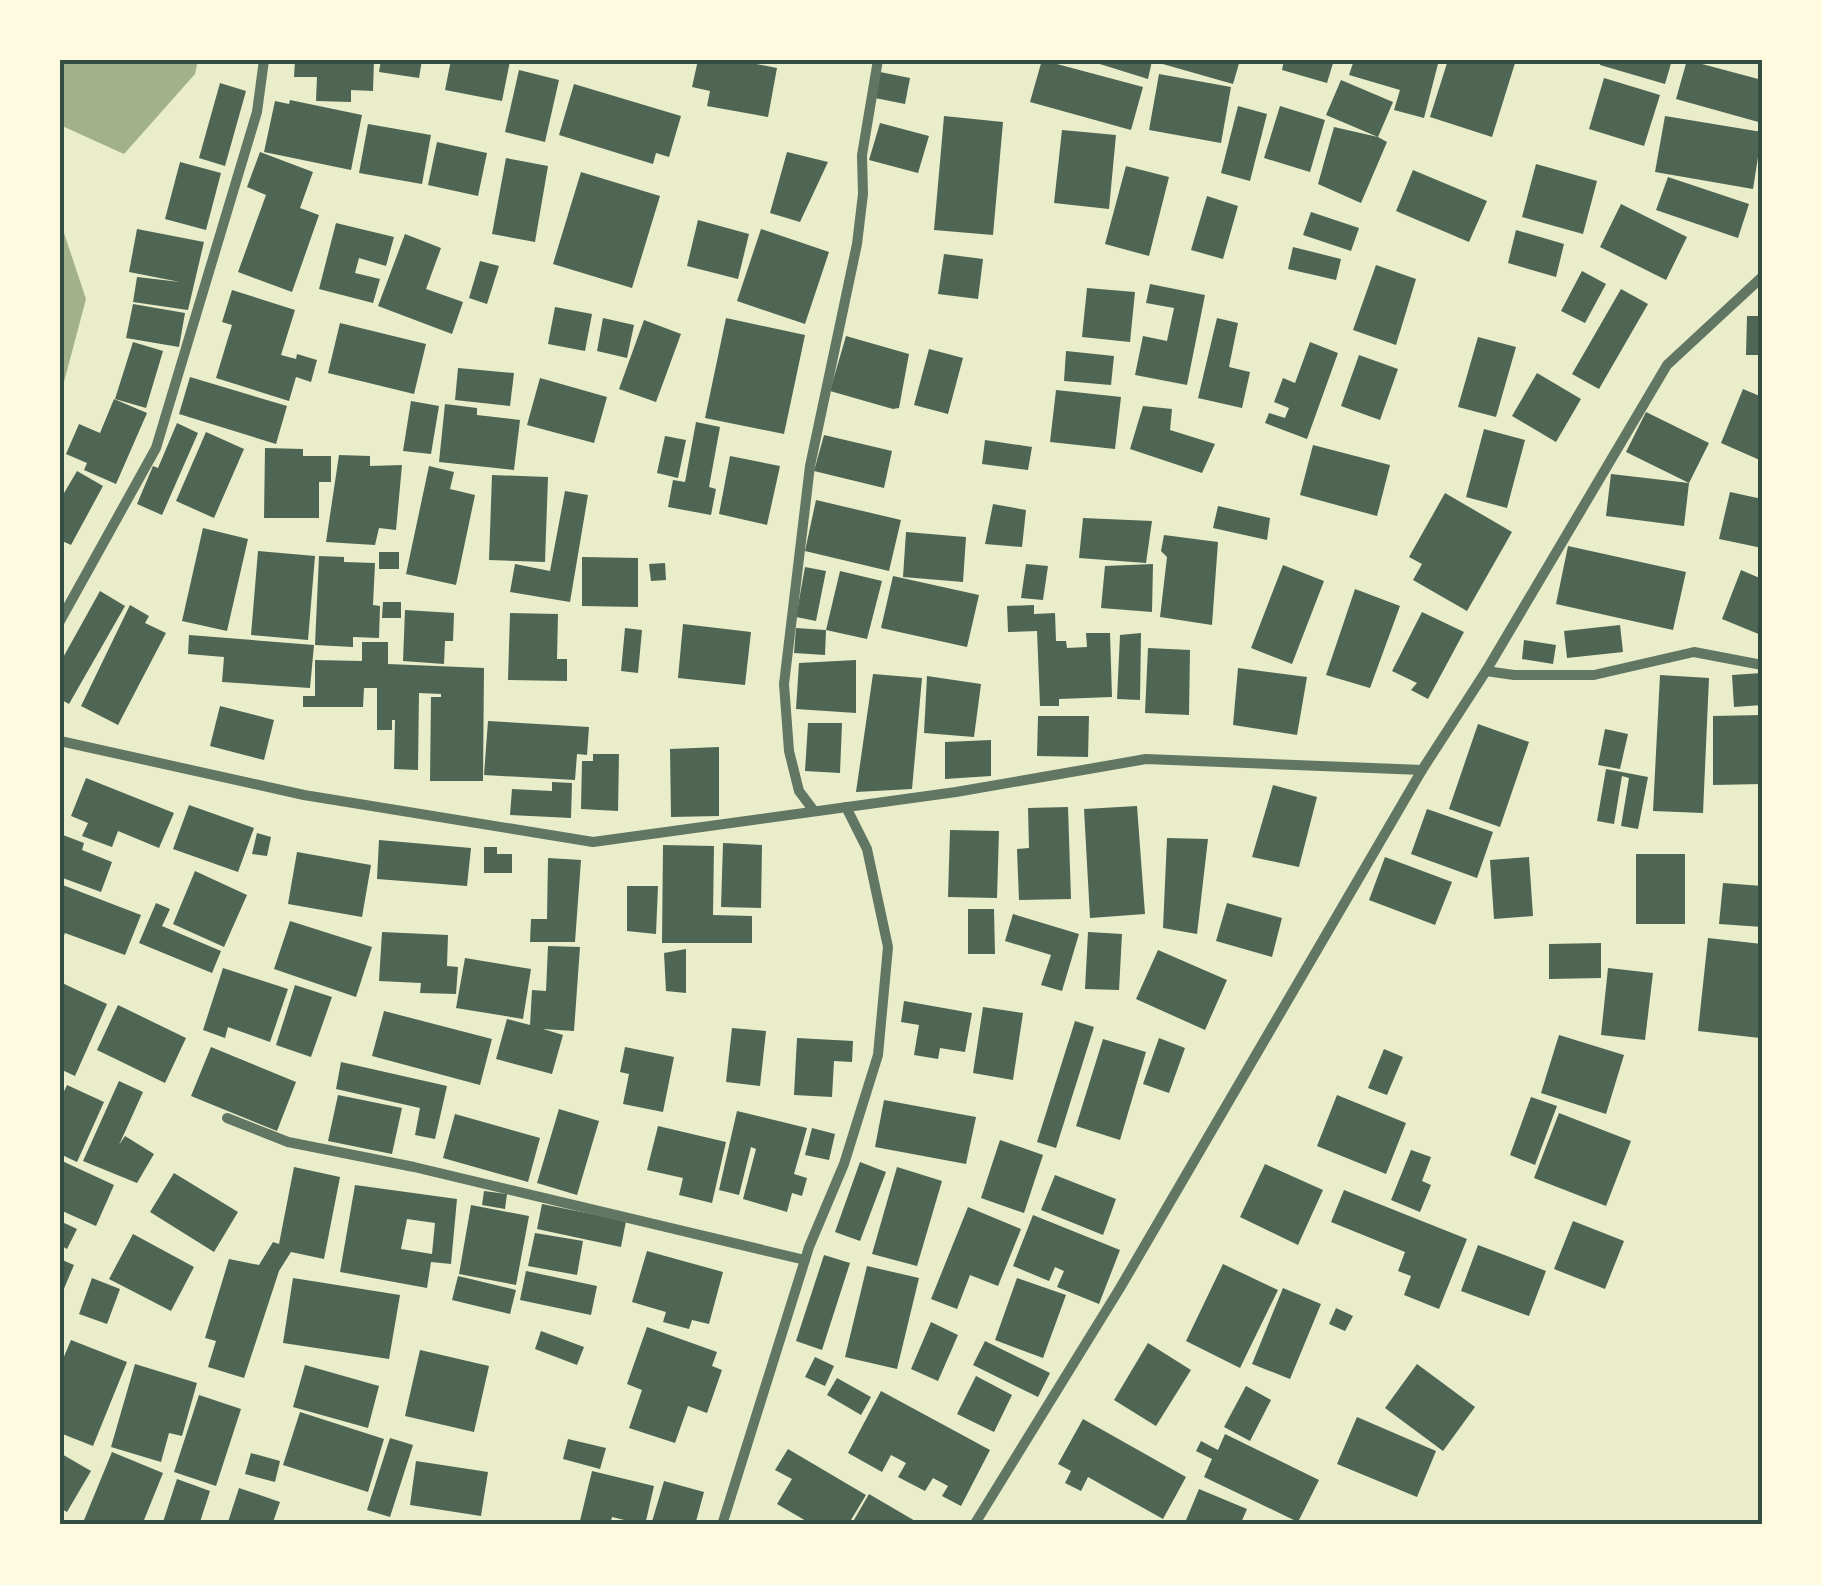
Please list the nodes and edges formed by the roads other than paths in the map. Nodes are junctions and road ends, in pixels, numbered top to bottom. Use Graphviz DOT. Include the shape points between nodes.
graph roads {
  1 [pos="264,60"];
  2 [pos="878,60"];
  3 [pos="1762,277"];
  4 [pos="60,621"];
  5 [pos="1762,665"];
  6 [pos="1486,671"];
  7 [pos="60,741"];
  8 [pos="1422,770"];
  9 [pos="846,807"];
  10 [pos="814,811"];
  11 [pos="227,1118"];
  12 [pos="805,1260"];
  13 [pos="722,1525"];
  14 [pos="974,1525"];
  1 -- 4 [label="street" via="257,112 156,448"];
  2 -- 10 [label="street" via="862,155 858,244 810,466 784,684 789,751 800,791"];
  3 -- 6 [label="street" via="1667,365"];
  5 -- 6 [label="street" via="1694,652 1594,674"];
  6 -- 8 [label="street"];
  7 -- 10 [label="street" via="304,795 593,842"];
  8 -- 9 [label="street" via="1146,759"];
  8 -- 14 [label="street"];
  9 -- 10 [label="street"];
  9 -- 12 [label="street" via="867,848 888,947 882,1020 878,1056 844,1164"];
  11 -- 12 [label="street" via="288,1142"];
  12 -- 13 [label="street"];
}
